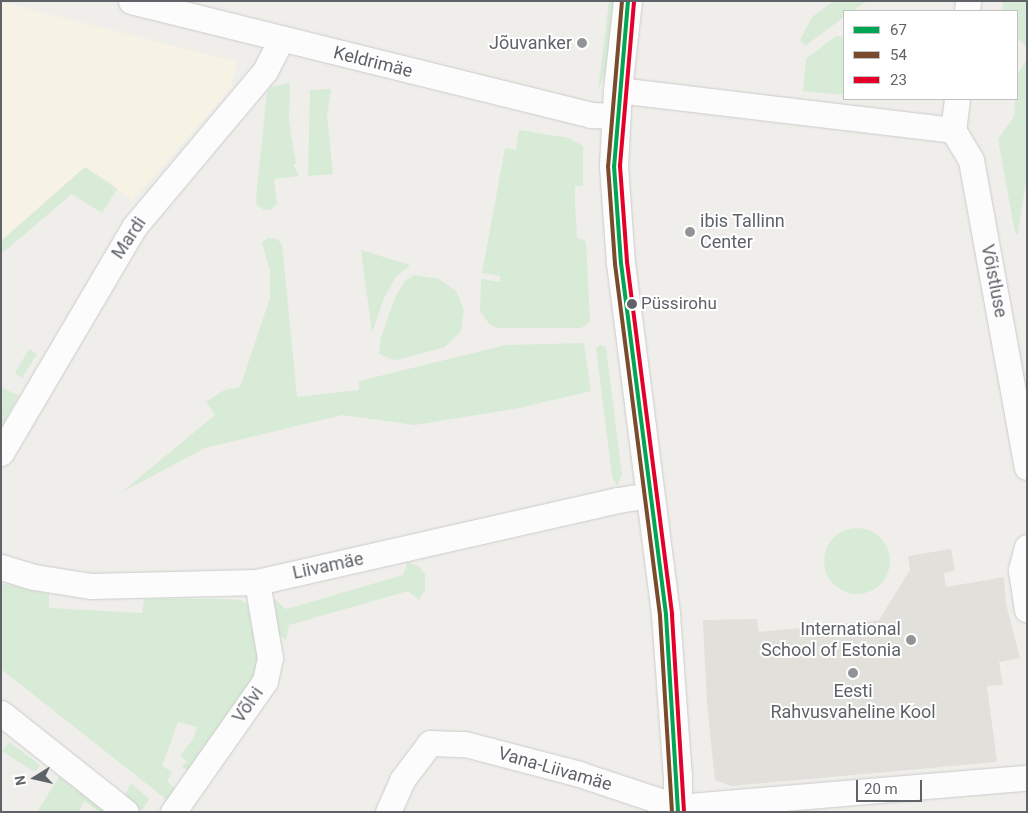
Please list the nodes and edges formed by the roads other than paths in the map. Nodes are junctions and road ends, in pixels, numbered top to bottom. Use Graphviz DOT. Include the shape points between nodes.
graph roads {
  1 [pos="131,1"];
  2 [pos="628,1"];
  3 [pos="281,40"];
  4 [pos="618,90"];
  5 [pos="957,100"];
  6 [pos="616,116"];
  7 [pos="954,130"];
  8 [pos="1,453"];
  9 [pos="1027,468"];
  10 [pos="650,495"];
  11 [pos="1027,547"];
  12 [pos="1,567"];
  13 [pos="257,582"];
  14 [pos="1027,610"];
  15 [pos="1,713"];
  16 [pos="1027,778"];
  17 [pos="678,809"];
  18 [pos="126,812"];
  19 [pos="173,812"];
  20 [pos="388,812"];
  1 -- 3 [label="street, Keldrimäe"];
  2 -- 4 [label="street"];
  3 -- 6 [label="street, Keldrimäe" via="591,115"];
  3 -- 8 [label="street, Mardi" via="265,71 134,227"];
  4 -- 6 [label="street"];
  4 -- 7 [label="street"];
  5 -- 7 [label="street"];
  6 -- 10 [label="street" via="614,166 622,263"];
  7 -- 9 [label="street, Võistluse" via="971,160"];
  10 -- 13 [label="street, Liivamäe"];
  10 -- 17 [label="street" via="666,615"];
  11 -- 14 [label="street" via="1021,570"];
  12 -- 13 [label="street, Liivamäe" via="34,577 90,586"];
  13 -- 19 [label="street, Võlvi" via="270,658 265,681"];
  15 -- 18 [label="street"];
  16 -- 17 [label="street"];
  17 -- 20 [label="street, Vana-Liivamäe" via="579,774 465,744 430,743 402,780"];
}
